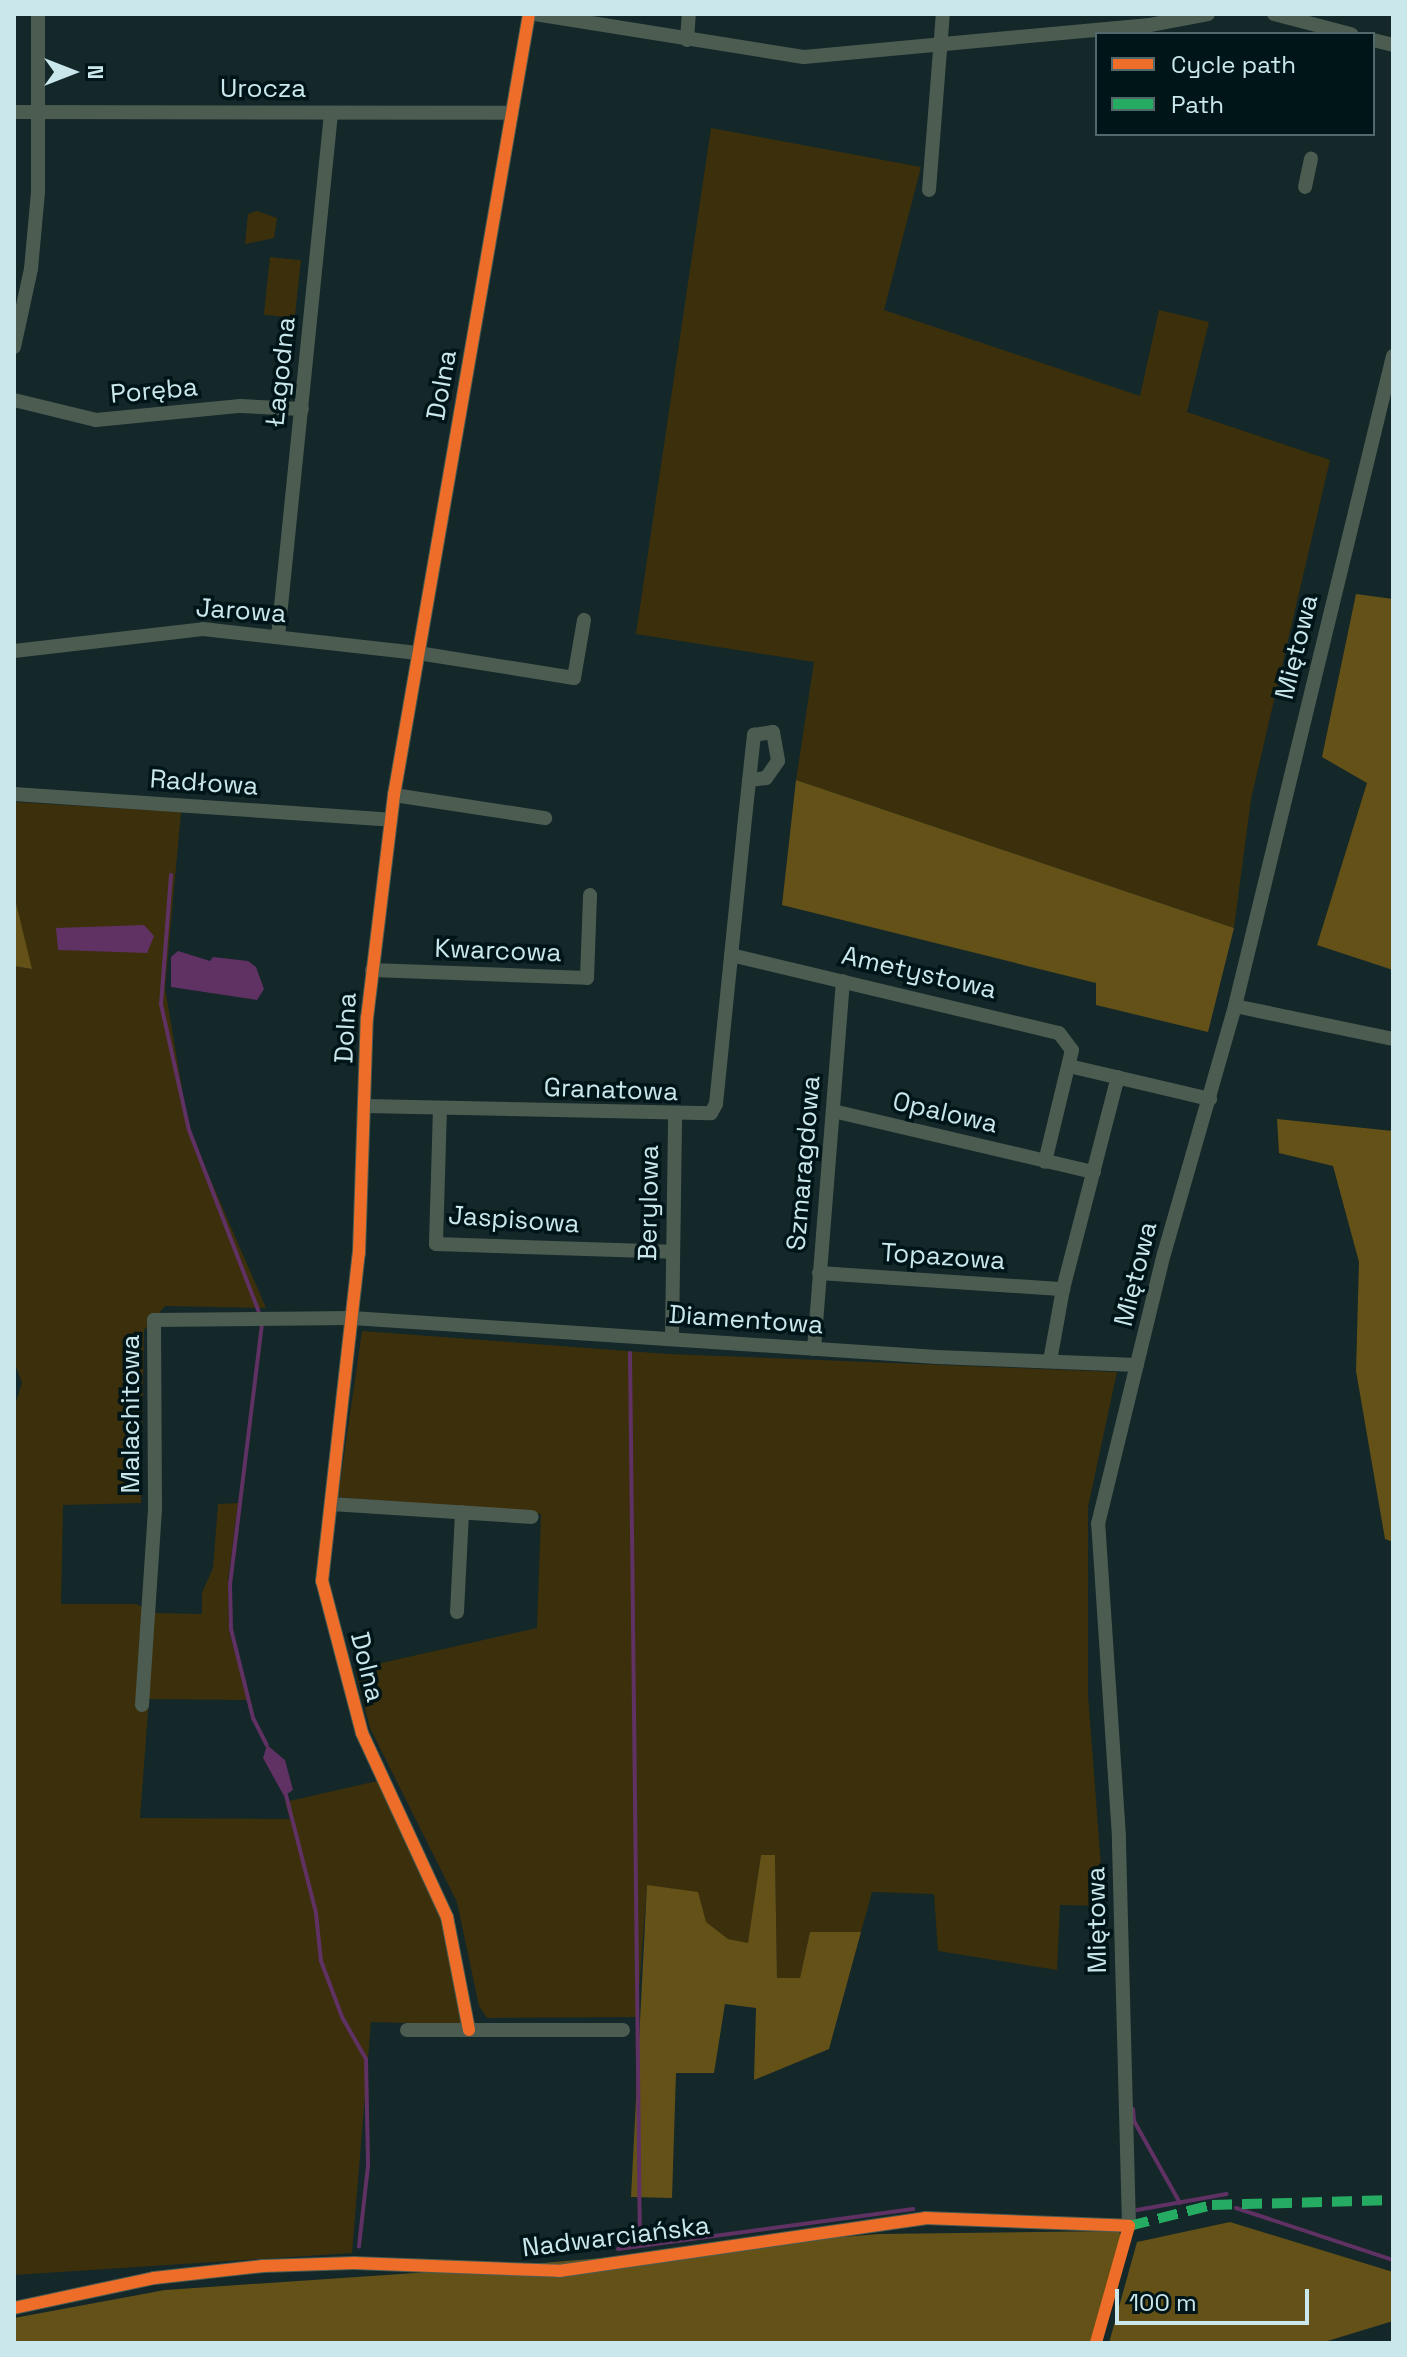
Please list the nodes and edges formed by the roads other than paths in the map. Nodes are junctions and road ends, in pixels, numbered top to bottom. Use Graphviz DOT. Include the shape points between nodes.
graph roads {
  1 [pos="38,14"];
  2 [pos="529,14"];
  3 [pos="535,14"];
  4 [pos="689,14"];
  5 [pos="943,14"];
  6 [pos="1208,14"];
  7 [pos="1274,14"];
  8 [pos="1321,20"];
  9 [pos="1347,32"];
  10 [pos="687,40"];
  11 [pos="941,46"];
  12 [pos="14,112"];
  13 [pos="39,113"];
  14 [pos="331,113"];
  15 [pos="512,113"];
  16 [pos="1311,159"];
  17 [pos="1305,187"];
  18 [pos="929,190"];
  19 [pos="14,347"];
  20 [pos="1393,356"];
  21 [pos="14,400"];
  22 [pos="302,409"];
  23 [pos="584,620"];
  24 [pos="278,636"];
  25 [pos="14,651"];
  26 [pos="418,653"];
  27 [pos="749,780"];
  28 [pos="14,794"];
  29 [pos="394,795"];
  30 [pos="545,818"];
  31 [pos="391,820"];
  32 [pos="590,895"];
  33 [pos="731,955"];
  34 [pos="372,970"];
  35 [pos="843,981"];
  36 [pos="1235,1006"];
  37 [pos="1393,1039"];
  38 [pos="1069,1066"];
  39 [pos="1118,1077"];
  40 [pos="1210,1099"];
  41 [pos="365,1106"];
  42 [pos="440,1108"];
  43 [pos="833,1111"];
  44 [pos="675,1116"];
  45 [pos="1045,1162"];
  46 [pos="1094,1172"];
  47 [pos="671,1252"];
  48 [pos="819,1273"];
  49 [pos="1063,1289"];
  50 [pos="352,1318"];
  51 [pos="672,1338"];
  52 [pos="814,1349"];
  53 [pos="1050,1361"];
  54 [pos="1137,1365"];
  55 [pos="331,1504"];
  56 [pos="462,1512"];
  57 [pos="532,1517"];
  58 [pos="457,1612"];
  59 [pos="142,1705"];
  60 [pos="407,2030"];
  61 [pos="469,2030"];
  62 [pos="623,2030"];
  63 [pos="1129,2226"];
  64 [pos="14,2308"];
  1 -- 13 [label="street"];
  2 -- 15 [label="street, Dolna"];
  3 -- 10 [label="street"];
  4 -- 10 [label="street"];
  5 -- 11 [label="street"];
  6 -- 11 [label="street" via="1196,20"];
  7 -- 8 [label="street"];
  8 -- 9 [label="street"];
  10 -- 11 [label="street" via="804,57"];
  11 -- 18 [label="street"];
  12 -- 13 [label="street, Urocza"];
  13 -- 14 [label="street, Urocza"];
  13 -- 19 [label="street" via="32,256"];
  14 -- 15 [label="street, Urocza"];
  14 -- 22 [label="street, Łagodna"];
  15 -- 26 [label="street, Dolna"];
  16 -- 17 [label="street"];
  20 -- 36 [label="street, Miętowa"];
  21 -- 22 [label="street, Poręba" via="96,420 240,406"];
  22 -- 24 [label="street, Łagodna"];
  23 -- 26 [label="street, Jarowa" via="574,678"];
  24 -- 25 [label="street, Jarowa" via="191,629"];
  24 -- 26 [label="street, Jarowa"];
  26 -- 29 [label="street, Dolna"];
  27 -- 33 [label="street, Granatowa"];
  28 -- 31 [label="street, Radłowa"];
  29 -- 30 [label="street"];
  29 -- 31 [label="street, Dolna"];
  31 -- 34 [label="street, Dolna"];
  32 -- 34 [label="street, Kwarcowa" via="587,978"];
  33 -- 35 [label="street, Ametystowa"];
  33 -- 44 [label="street, Granatowa" via="716,1104 702,1117"];
  34 -- 41 [label="street, Dolna"];
  35 -- 38 [label="street, Ametystowa" via="1052,1029 1072,1050"];
  35 -- 43 [label="street, Szmaragdowa"];
  36 -- 37 [label="street"];
  36 -- 40 [label="street, Miętowa"];
  38 -- 39 [label="street"];
  38 -- 45 [label="street"];
  39 -- 40 [label="street"];
  39 -- 46 [label="street"];
  40 -- 54 [label="street, Miętowa"];
  41 -- 42 [label="street, Granatowa"];
  41 -- 50 [label="street, Dolna"];
  42 -- 44 [label="street, Granatowa"];
  42 -- 47 [label="street, Jaspisowa" via="436,1244"];
  43 -- 45 [label="street, Opalowa"];
  43 -- 48 [label="street, Szmaragdowa"];
  44 -- 47 [label="street, Berylowa"];
  45 -- 46 [label="street, Opalowa"];
  46 -- 49 [label="street"];
  47 -- 51 [label="street, Berylowa"];
  48 -- 49 [label="street, Topazowa"];
  48 -- 52 [label="street, Szmaragdowa"];
  49 -- 53 [label="street"];
  50 -- 51 [label="street, Diamentowa"];
  50 -- 55 [label="street, Dolna"];
  50 -- 59 [label="street, Malachitowa" via="154,1320 155,1508"];
  51 -- 52 [label="street, Diamentowa"];
  52 -- 53 [label="street, Diamentowa"];
  53 -- 54 [label="street, Diamentowa"];
  54 -- 63 [label="street, Miętowa" via="1097,1538 1119,1837"];
  55 -- 56 [label="street"];
  55 -- 61 [label="street, Dolna" via="322,1581 354,1703 383,1785 447,1917"];
  56 -- 57 [label="street"];
  56 -- 58 [label="street"];
  60 -- 61 [label="street"];
  61 -- 62 [label="street"];
  63 -- 64 [label="street, Nadwarciańska" via="925,2218 559,2271 354,2263 248,2267 154,2278"];
}
